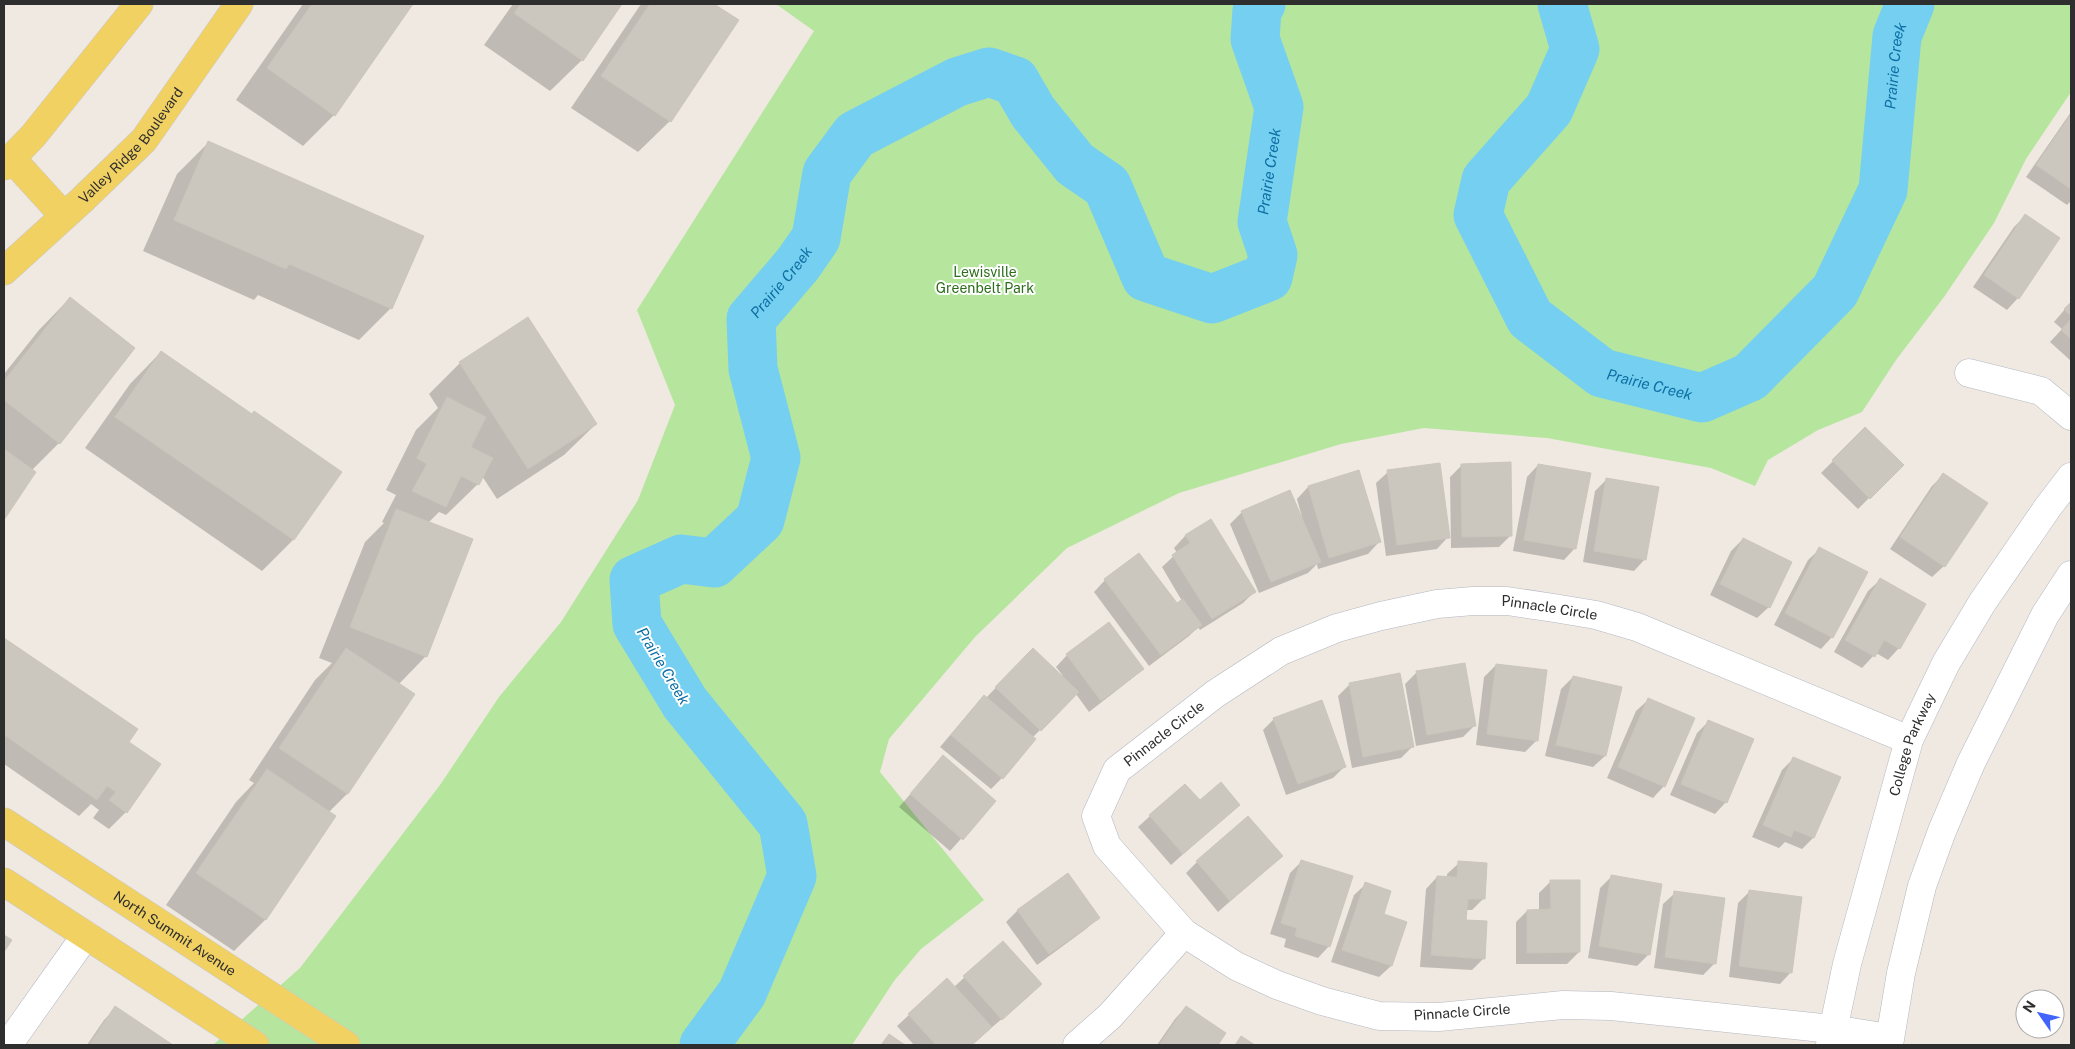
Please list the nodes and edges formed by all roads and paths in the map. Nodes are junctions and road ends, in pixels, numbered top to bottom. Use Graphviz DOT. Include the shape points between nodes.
graph roads {
  1 [pos="138,4"];
  2 [pos="239,4"];
  3 [pos="8,162"];
  4 [pos="64,216"];
  5 [pos="4,271"];
  6 [pos="1969,373"];
  7 [pos="2071,416"];
  8 [pos="2071,477"];
  9 [pos="2071,575"];
  10 [pos="1909,740"];
  11 [pos="4,822"];
  12 [pos="4,882"];
  13 [pos="1184,933"];
  14 [pos="86,935"];
  15 [pos="1831,1037"];
  16 [pos="1889,1042"];
  17 [pos="8,1045"];
  18 [pos="255,1045"];
  19 [pos="346,1045"];
  20 [pos="1077,1045"];
  1 -- 3 [label="main road" via="33,136"];
  2 -- 4 [label="main road, Valley Ridge Boulevard" via="144,140"];
  3 -- 4 [label="main road"];
  4 -- 5 [label="main road, Valley Ridge Boulevard"];
  6 -- 7 [label="street" via="2041,391"];
  8 -- 10 [label="street, College Parkway" via="1982,603 1946,663"];
  9 -- 16 [label="street" via="2045,615 1971,763 1942,830 1922,886 1901,973"];
  10 -- 13 [label="street, Pinnacle Circle" via="1645,631 1596,615 1490,601 1436,604 1381,616 1337,628 1281,651 1215,694 1117,770 1096,816 1107,846"];
  10 -- 15 [label="street, College Parkway" via="1847,964"];
  11 -- 19 [label="main road, North Summit Avenue"];
  12 -- 14 [label="main road"];
  13 -- 15 [label="street, Pinnacle Circle" via="1236,966 1276,985 1379,1016 1439,1017 1563,1005 1611,1006"];
  13 -- 20 [label="street" via="1110,1016"];
  14 -- 17 [label="street"];
  14 -- 18 [label="main road"];
  15 -- 16 [label="street, Pinnacle Circle"];
}
